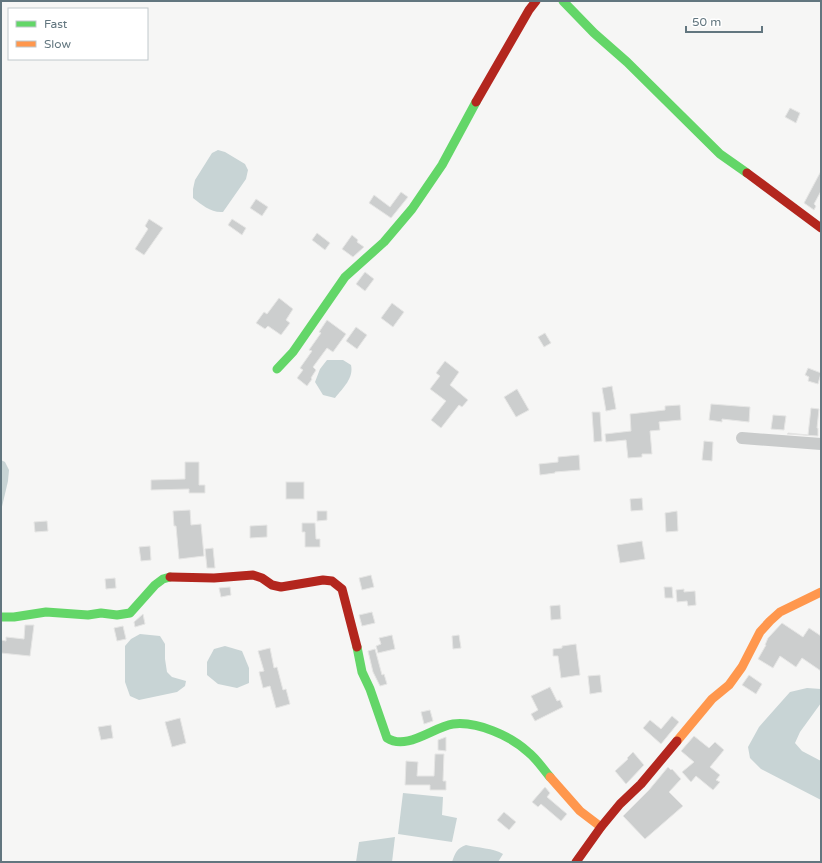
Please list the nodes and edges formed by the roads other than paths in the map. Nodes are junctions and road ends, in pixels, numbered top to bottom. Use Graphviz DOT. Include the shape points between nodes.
graph roads {
  1 [pos="536,1"];
  2 [pos="563,1"];
  3 [pos="821,228"];
  4 [pos="277,369"];
  5 [pos="742,438"];
  6 [pos="821,444"];
  7 [pos="821,592"];
  8 [pos="1,617"];
  9 [pos="601,827"];
  10 [pos="576,862"];
  1 -- 4 [label="street" via="484,86 442,165 412,209 384,242 345,277 293,352"];
  2 -- 3 [label="street" via="720,154"];
  5 -- 6 [label="street"];
  7 -- 9 [label="street" via="780,612 770,621 760,632 742,667 728,685 712,699 641,784"];
  8 -- 9 [label="street" via="46,612 88,615 130,613 154,585 172,576 214,578 253,575 281,587 323,580 332,581 342,589 362,672 386,738 393,742 412,740 452,724 480,726 508,737 529,752 580,811"];
  9 -- 10 [label="street"];
}
